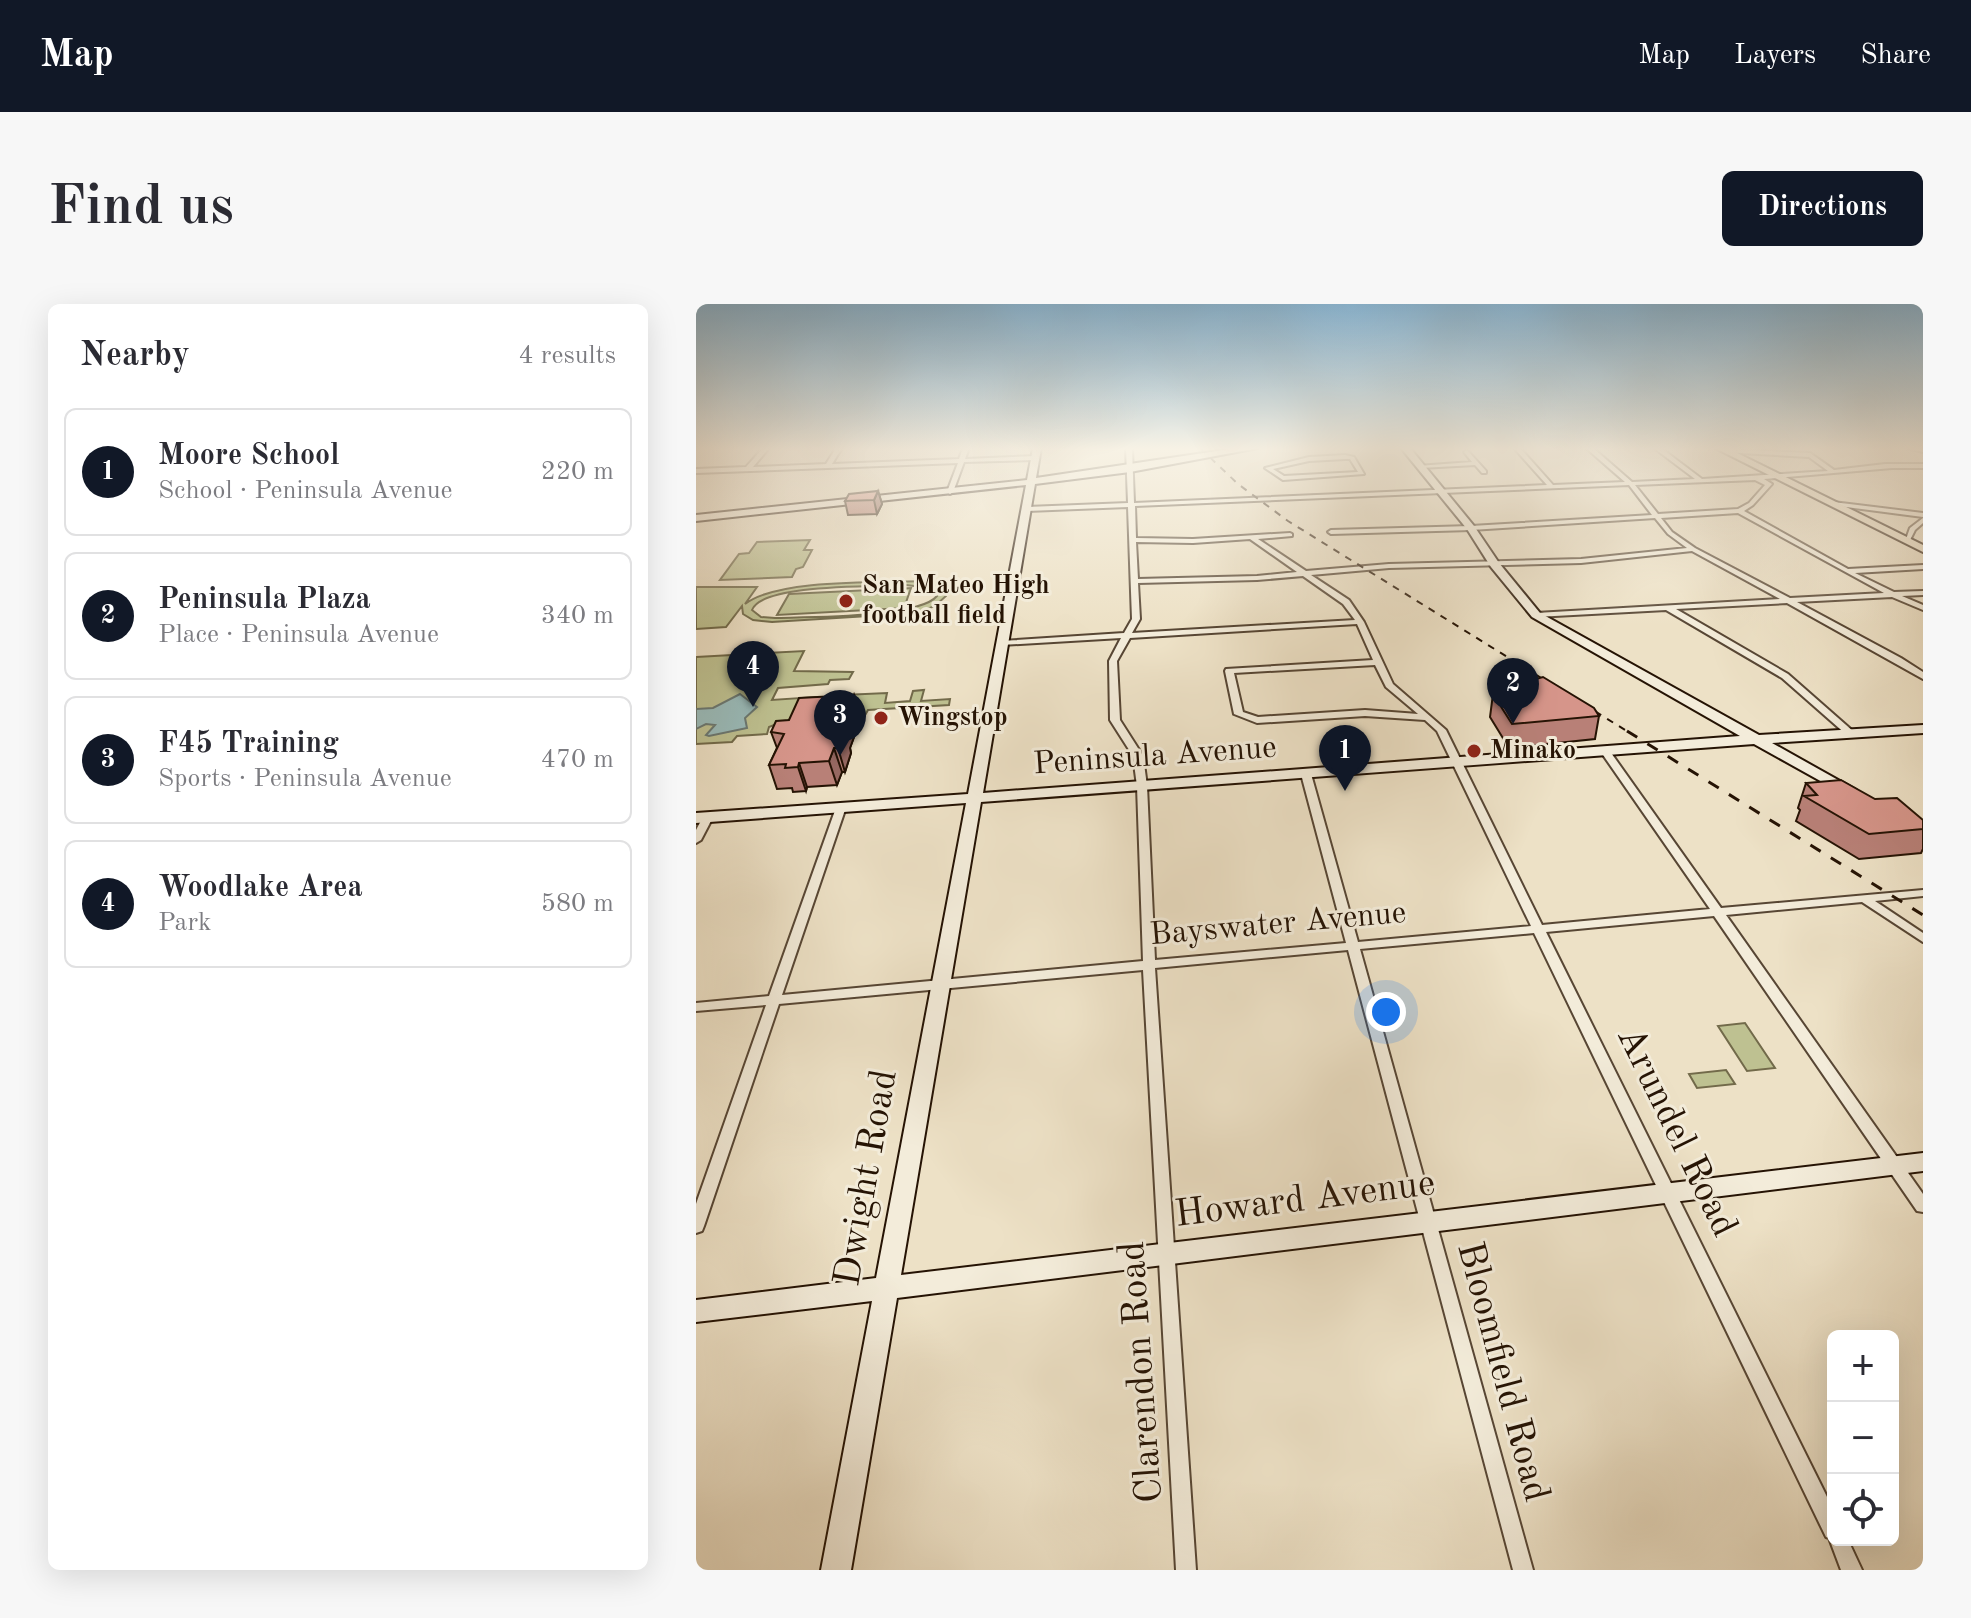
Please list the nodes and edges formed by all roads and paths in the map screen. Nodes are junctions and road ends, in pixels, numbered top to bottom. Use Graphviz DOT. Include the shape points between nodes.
graph roads {
  1 [pos="803,507"];
  2 [pos="1077,507"];
  3 [pos="1131,507"];
  4 [pos="1454,507"];
  5 [pos="1650,507"];
  6 [pos="1746,507"];
  7 [pos="1839,507"];
  8 [pos="1853,507"];
  9 [pos="1027,509"];
  10 [pos="1739,511"];
  11 [pos="1656,515"];
  12 [pos="696,518"];
  13 [pos="1923,518"];
  14 [pos="1471,528"];
  15 [pos="1331,532"];
  16 [pos="1290,535"];
  17 [pos="1252,538"];
  18 [pos="1133,540"];
  19 [pos="1907,541"];
  20 [pos="1693,549"];
  21 [pos="1923,549"];
  22 [pos="1495,565"];
  23 [pos="1923,567"];
  24 [pos="1846,571"];
  25 [pos="1308,575"];
  26 [pos="1135,581"];
  27 [pos="1923,593"];
  28 [pos="1890,595"];
  29 [pos="1785,601"];
  30 [pos="1668,608"];
  31 [pos="1923,608"];
  32 [pos="1536,615"];
  33 [pos="1360,622"];
  34 [pos="1128,636"];
  35 [pos="1001,643"];
  36 [pos="1377,662"];
  37 [pos="1923,676"];
  38 [pos="1428,718"];
  39 [pos="1923,729"];
  40 [pos="1851,734"];
  41 [pos="1759,741"];
  42 [pos="1612,752"];
  43 [pos="1458,763"];
  44 [pos="1306,774"];
  45 [pos="1142,786"];
  46 [pos="974,799"];
  47 [pos="1870,803"];
  48 [pos="841,807"];
  49 [pos="702,817"];
  50 [pos="696,840"];
  51 [pos="1923,896"];
  52 [pos="1866,900"];
  53 [pos="1719,913"];
  54 [pos="1540,930"];
  55 [pos="1923,938"];
  56 [pos="1352,946"];
  57 [pos="1149,965"];
  58 [pos="939,983"];
  59 [pos="774,1000"];
  60 [pos="696,1007"];
  61 [pos="1923,1162"];
  62 [pos="1895,1166"];
  63 [pos="1668,1193"];
  64 [pos="1923,1206"];
  65 [pos="1427,1222"];
  66 [pos="696,1226"];
  67 [pos="1166,1252"];
  68 [pos="886,1288"];
  69 [pos="696,1311"];
  70 [pos="1827,1518"];
  71 [pos="1841,1546"];
  72 [pos="836,1570"];
  73 [pos="1186,1570"];
  74 [pos="1523,1570"];
  75 [pos="1852,1570"];
  1 -- 12 [label="main road"];
  2 -- 9 [label="street"];
  3 -- 18 [label="street, Clarendon Road"];
  4 -- 14 [label="main road"];
  5 -- 11 [label="street"];
  6 -- 10 [label="street"];
  7 -- 19 [label="main road"];
  8 -- 13 [label="street"];
  9 -- 35 [label="main road, Dwight Road"];
  10 -- 11 [label="street"];
  10 -- 24 [label="street"];
  11 -- 14 [label="street"];
  11 -- 20 [label="street"];
  13 -- 19 [label="street"];
  14 -- 15 [label="street"];
  14 -- 22 [label="main road"];
  16 -- 17 [label="street"];
  17 -- 18 [label="street"];
  17 -- 25 [label="street, Arundel Road"];
  18 -- 26 [label="street, Clarendon Road"];
  19 -- 21 [label="main road"];
  20 -- 22 [label="street"];
  20 -- 29 [label="street"];
  22 -- 25 [label="street"];
  22 -- 32 [label="main road"];
  23 -- 24 [label="street"];
  24 -- 28 [label="street"];
  25 -- 26 [label="street"];
  25 -- 33 [label="street, Arundel Road" via="1346,602"];
  26 -- 34 [label="street, Clarendon Road" via="1136,619"];
  27 -- 28 [label="street"];
  28 -- 29 [label="street"];
  28 -- 31 [label="street"];
  29 -- 30 [label="street"];
  29 -- 37 [label="street"];
  30 -- 32 [label="street"];
  30 -- 40 [label="street" via="1785,676"];
  32 -- 41 [label="main road"];
  33 -- 34 [label="street"];
  33 -- 36 [label="street, Arundel Road"];
  34 -- 35 [label="street"];
  34 -- 45 [label="street, Clarendon Road" via="1113,661 1115,720 1138,756"];
  35 -- 46 [label="main road, Dwight Road"];
  36 -- 38 [label="street, Arundel Road" via="1389,685"];
  36 -- 38 [label="street" via="1229,671 1239,714 1257,720 1365,713"];
  38 -- 43 [label="street, Arundel Road" via="1441,730"];
  39 -- 40 [label="main road, Peninsula Avenue"];
  40 -- 41 [label="main road, Peninsula Avenue"];
  41 -- 42 [label="main road, Peninsula Avenue"];
  41 -- 47 [label="main road"];
  42 -- 43 [label="main road, Peninsula Avenue"];
  42 -- 53 [label="street"];
  43 -- 44 [label="main road, Peninsula Avenue"];
  43 -- 54 [label="street, Arundel Road"];
  44 -- 45 [label="main road, Peninsula Avenue"];
  44 -- 56 [label="street, Bloomfield Road"];
  45 -- 46 [label="main road, Peninsula Avenue"];
  45 -- 57 [label="street, Clarendon Road"];
  46 -- 48 [label="main road, Peninsula Avenue"];
  46 -- 58 [label="main road, Dwight Road"];
  48 -- 49 [label="main road, Peninsula Avenue"];
  48 -- 59 [label="street"];
  49 -- 50 [label="street"];
  51 -- 52 [label="street, Bayswater Avenue" via="1883,903"];
  52 -- 53 [label="street, Bayswater Avenue"];
  52 -- 55 [label="street"];
  53 -- 54 [label="street, Bayswater Avenue"];
  53 -- 62 [label="street"];
  54 -- 56 [label="street, Bayswater Avenue"];
  54 -- 63 [label="street, Arundel Road"];
  56 -- 57 [label="street, Bayswater Avenue"];
  56 -- 65 [label="street, Bloomfield Road"];
  57 -- 58 [label="street, Bayswater Avenue"];
  57 -- 67 [label="street, Clarendon Road"];
  58 -- 59 [label="street, Bayswater Avenue"];
  58 -- 68 [label="main road, Dwight Road"];
  59 -- 60 [label="street, Bayswater Avenue"];
  59 -- 66 [label="street"];
  61 -- 62 [label="main road, Howard Avenue"];
  62 -- 63 [label="main road, Howard Avenue"];
  62 -- 64 [label="street"];
  63 -- 65 [label="main road, Howard Avenue"];
  63 -- 70 [label="street, Arundel Road"];
  65 -- 67 [label="main road, Howard Avenue"];
  65 -- 74 [label="street, Bloomfield Road"];
  67 -- 68 [label="main road, Howard Avenue"];
  67 -- 73 [label="street, Clarendon Road"];
  68 -- 69 [label="main road, Howard Avenue"];
  68 -- 72 [label="main road, Dwight Road"];
  71 -- 75 [label="street"];
}
